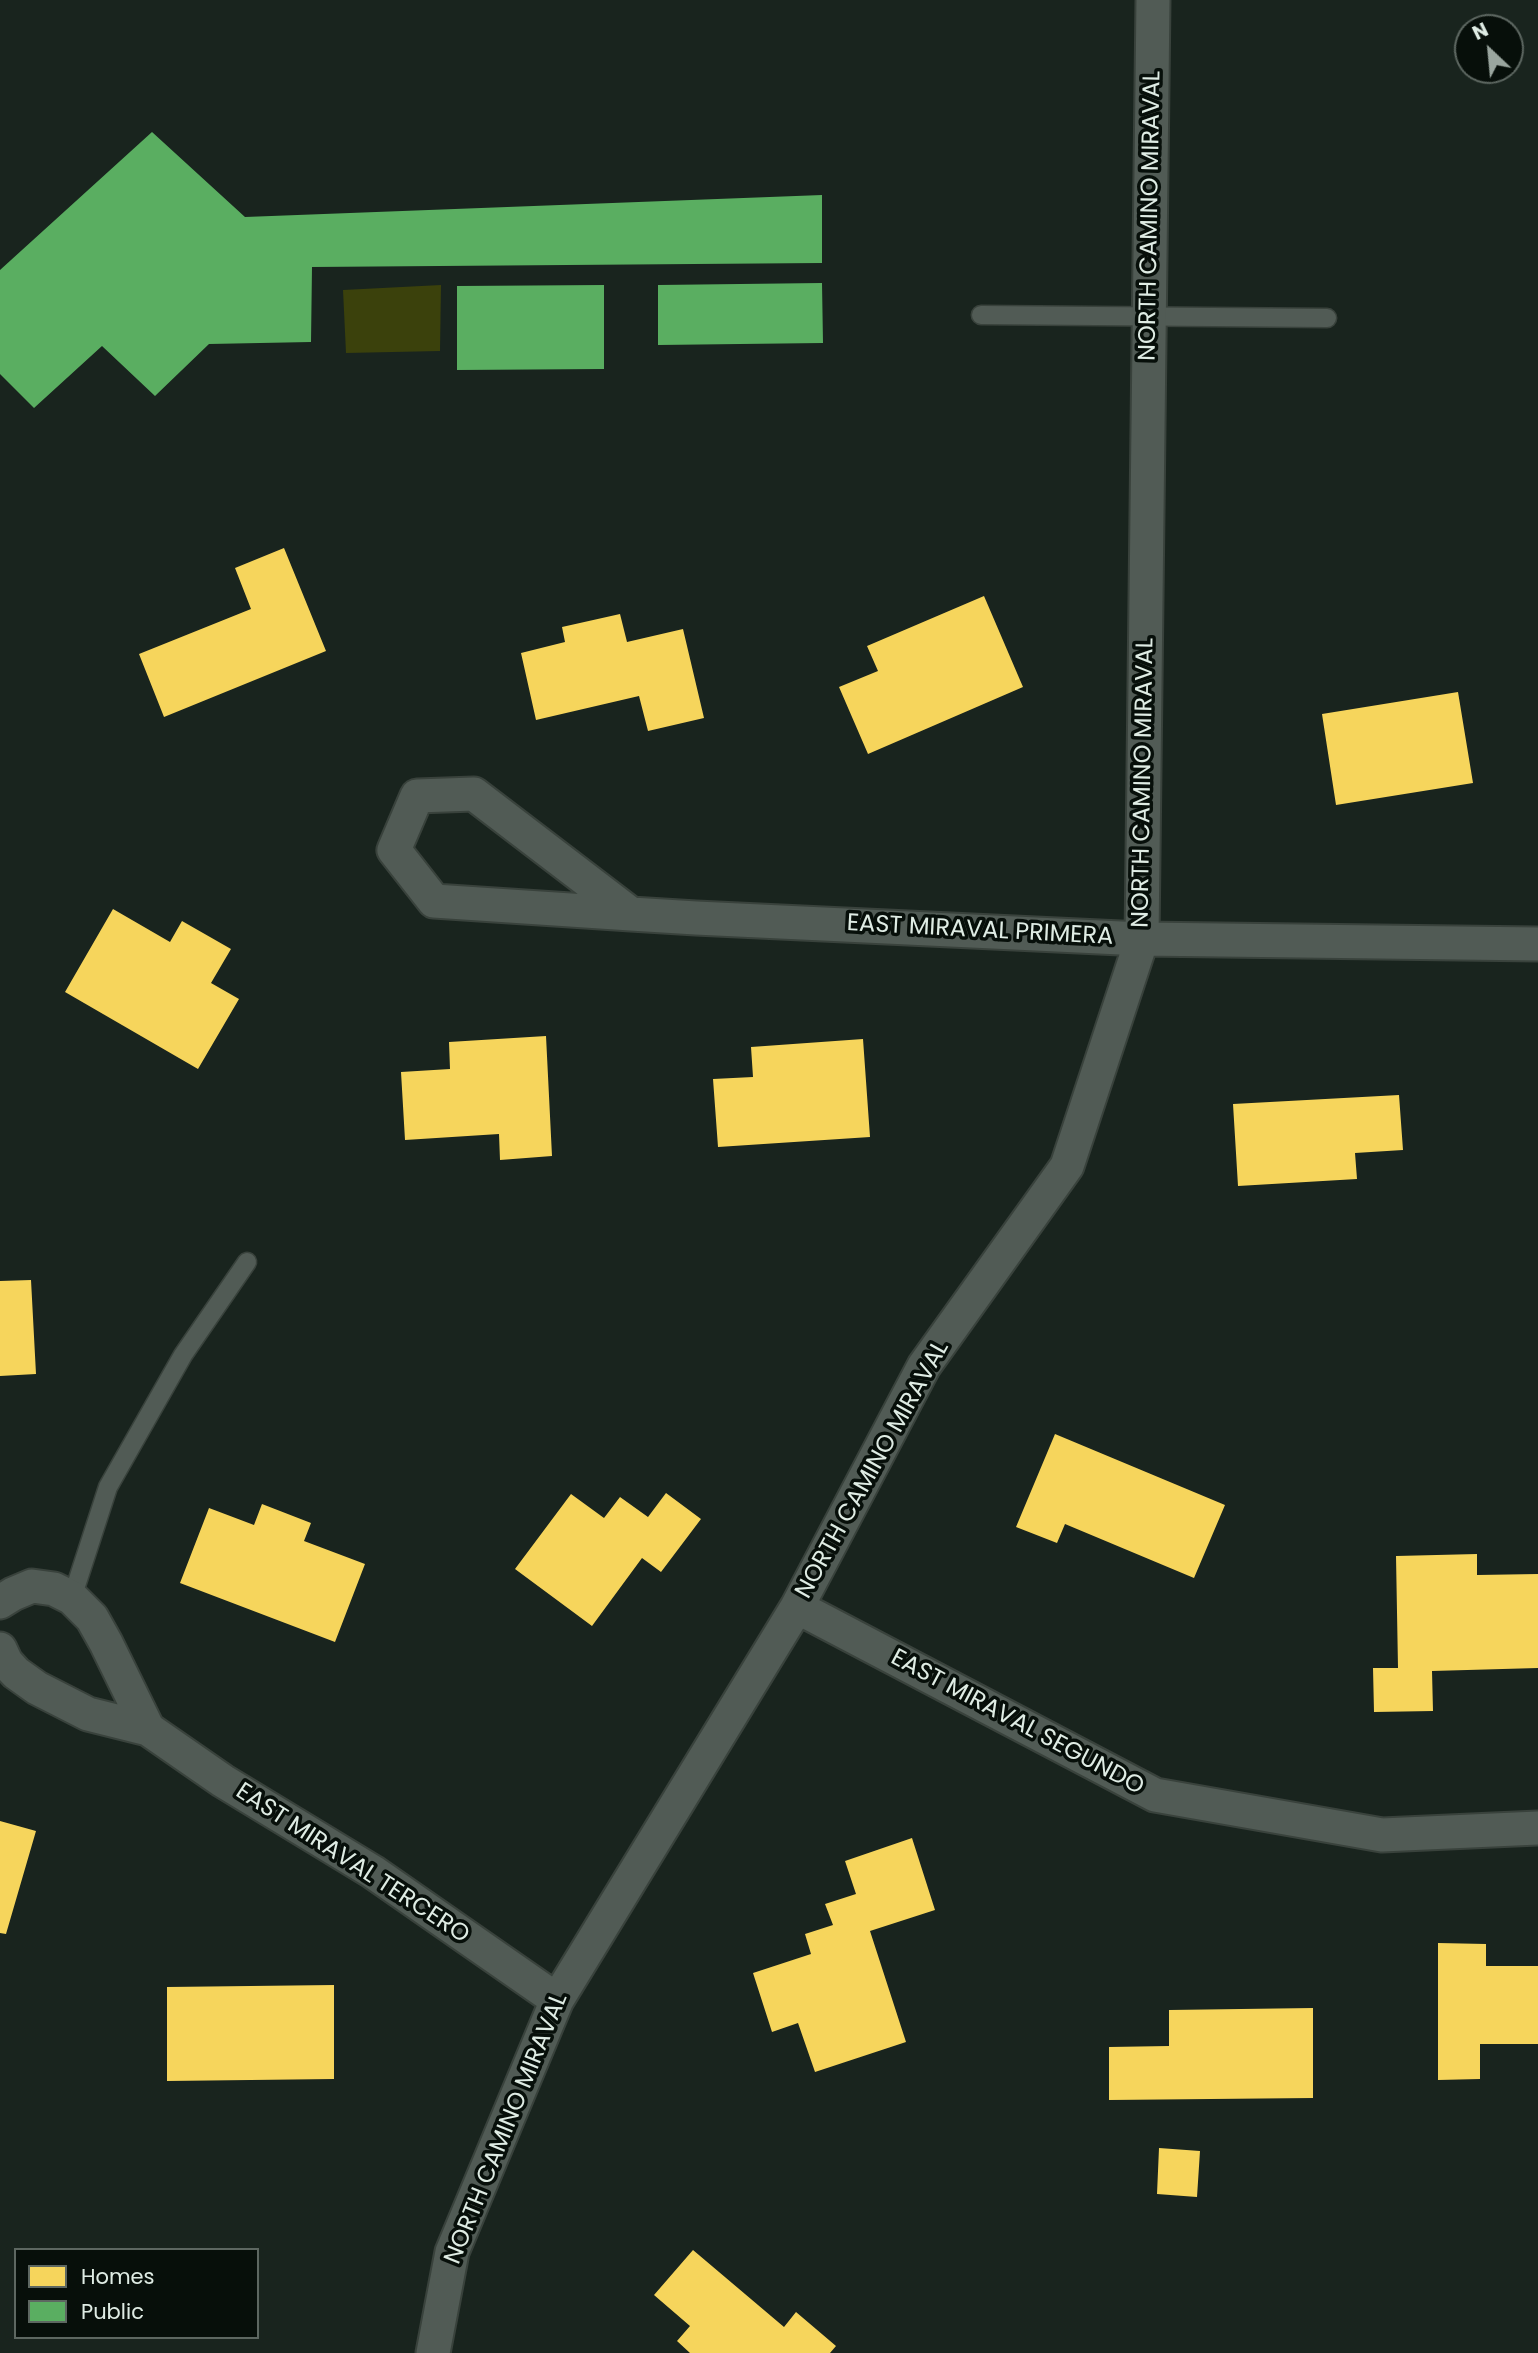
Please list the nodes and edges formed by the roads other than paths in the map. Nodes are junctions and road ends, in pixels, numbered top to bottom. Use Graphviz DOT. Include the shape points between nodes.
graph roads {
  1 [pos="1153,0"];
  2 [pos="981,315"];
  3 [pos="1150,318"];
  4 [pos="1327,318"];
  5 [pos="631,914"];
  6 [pos="1142,939"];
  7 [pos="1538,944"];
  8 [pos="247,1262"];
  9 [pos="72,1598"];
  10 [pos="0,1602"];
  11 [pos="797,1607"];
  12 [pos="0,1649"];
  13 [pos="148,1729"];
  14 [pos="1538,1828"];
  15 [pos="557,2000"];
  16 [pos="433,2353"];
  1 -- 3 [label="street, NORTH CAMINO MIRAVAL"];
  2 -- 3 [label="lane"];
  3 -- 4 [label="lane"];
  3 -- 6 [label="street, NORTH CAMINO MIRAVAL"];
  5 -- 5 [label="street, EAST MIRAVAL PRIMERA" via="474,794 417,796 394,850 434,901"];
  5 -- 6 [label="street, EAST MIRAVAL PRIMERA"];
  6 -- 7 [label="street, EAST MIRAVAL PRIMERA"];
  6 -- 11 [label="street, NORTH CAMINO MIRAVAL" via="1067,1166 924,1366"];
  8 -- 9 [label="lane" via="183,1355 108,1487"];
  9 -- 10 [label="street, EAST MIRAVAL TERCERO" via="33,1586"];
  9 -- 13 [label="street, EAST MIRAVAL TERCERO" via="92,1618"];
  11 -- 14 [label="street, EAST MIRAVAL SEGUNDO" via="1154,1795 1382,1835"];
  11 -- 15 [label="street, NORTH CAMINO MIRAVAL"];
  12 -- 13 [label="street, EAST MIRAVAL TERCERO" via="16,1673 37,1688 88,1714"];
  13 -- 15 [label="street, EAST MIRAVAL TERCERO" via="223,1781 373,1872"];
  15 -- 16 [label="street, NORTH CAMINO MIRAVAL" via="452,2252"];
}
